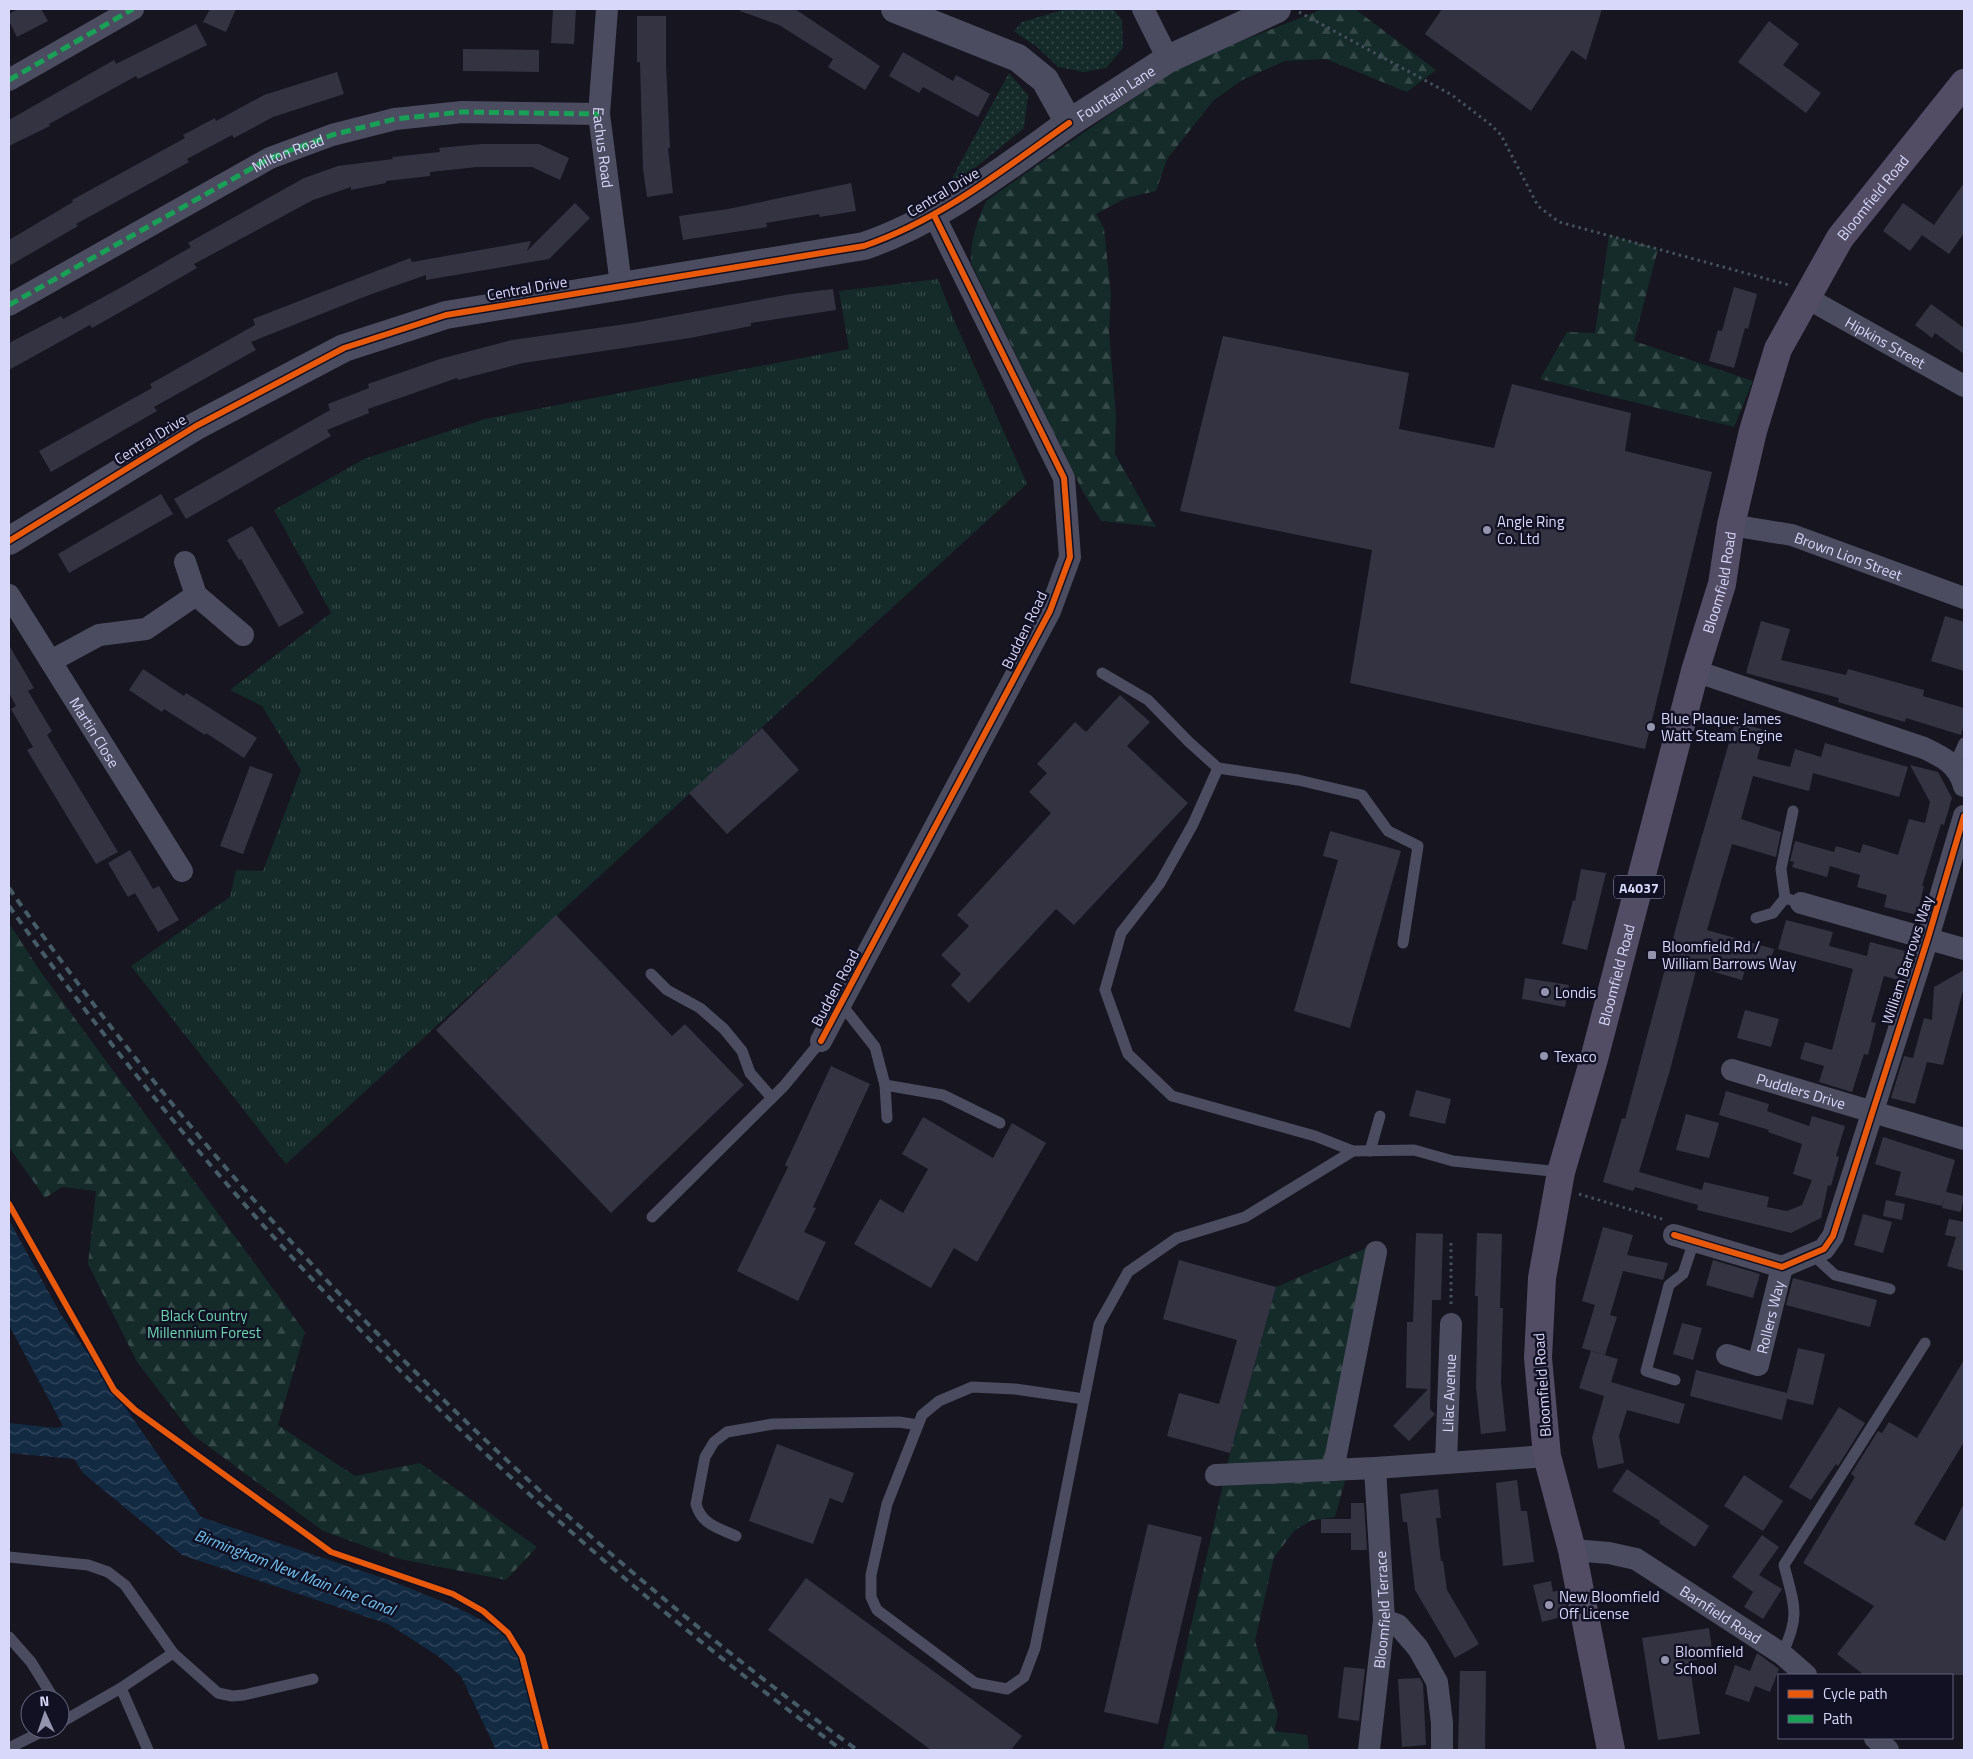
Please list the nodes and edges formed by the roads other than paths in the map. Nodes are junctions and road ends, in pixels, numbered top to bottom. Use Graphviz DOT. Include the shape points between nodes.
graph roads {
  1 [pos="133,9"];
  2 [pos="607,9"];
  3 [pos="895,9"];
  4 [pos="1143,9"];
  5 [pos="1277,9"];
  6 [pos="1168,59"];
  7 [pos="9,80"];
  8 [pos="1964,83"];
  9 [pos="599,114"];
  10 [pos="1069,123"];
  11 [pos="934,215"];
  12 [pos="621,285"];
  13 [pos="1809,294"];
  14 [pos="9,305"];
  15 [pos="1964,386"];
  16 [pos="1731,525"];
  17 [pos="9,541"];
  18 [pos="185,562"];
  19 [pos="9,595"];
  20 [pos="196,595"];
  21 [pos="1964,598"];
  22 [pos="243,635"];
  23 [pos="51,661"];
  24 [pos="1695,671"];
  25 [pos="1102,672"];
  26 [pos="1964,742"];
  27 [pos="1218,768"];
  28 [pos="1961,776"];
  29 [pos="1793,811"];
  30 [pos="1964,816"];
  31 [pos="182,871"];
  32 [pos="1793,900"];
  33 [pos="1756,918"];
  34 [pos="1928,938"];
  35 [pos="1403,943"];
  36 [pos="1964,948"];
  37 [pos="651,974"];
  38 [pos="841,1004"];
  39 [pos="821,1042"];
  40 [pos="1732,1070"];
  41 [pos="885,1085"];
  42 [pos="772,1098"];
  43 [pos="1872,1111"];
  44 [pos="1380,1116"];
  45 [pos="887,1118"];
  46 [pos="1000,1123"];
  47 [pos="1964,1140"];
  48 [pos="1370,1151"];
  49 [pos="1353,1152"];
  50 [pos="1560,1180"];
  51 [pos="652,1217"];
  52 [pos="1684,1238"];
  53 [pos="1376,1252"];
  54 [pos="1812,1254"];
  55 [pos="1782,1267"];
  56 [pos="1890,1289"];
  57 [pos="1451,1324"];
  58 [pos="1924,1343"];
  59 [pos="1727,1355"];
  60 [pos="1675,1380"];
  61 [pos="1084,1399"];
  62 [pos="918,1425"];
  63 [pos="1547,1456"];
  64 [pos="1446,1463"];
  65 [pos="1375,1468"];
  66 [pos="1333,1470"];
  67 [pos="1216,1475"];
  68 [pos="736,1536"];
  69 [pos="1572,1550"];
  70 [pos="9,1558"];
  71 [pos="1384,1620"];
  72 [pos="9,1637"];
  73 [pos="173,1653"];
  74 [pos="1782,1654"];
  75 [pos="1805,1674"];
  76 [pos="313,1679"];
  77 [pos="121,1688"];
  78 [pos="48,1689"];
  79 [pos="70,1717"];
  80 [pos="27,1739"];
  81 [pos="1876,1739"];
  82 [pos="9,1748"];
  83 [pos="148,1750"];
  84 [pos="1369,1750"];
  85 [pos="1442,1750"];
  86 [pos="1611,1750"];
  87 [pos="1888,1750"];
  1 -- 7 [label="street"];
  2 -- 9 [label="street, Eachus Road"];
  3 -- 10 [label="street, Fountain Lane" via="1018,58 1045,80"];
  4 -- 6 [label="street"];
  5 -- 6 [label="street, Fountain Lane"];
  6 -- 10 [label="street, Fountain Lane"];
  8 -- 13 [label="main road, Bloomfield Road / A4037" via="1840,238"];
  9 -- 12 [label="street, Eachus Road"];
  9 -- 14 [label="street, Milton Road" via="462,112 395,119 332,135 270,158"];
  10 -- 11 [label="street, Central Drive"];
  11 -- 12 [label="street, Central Drive" via="864,246"];
  11 -- 38 [label="street, Budden Road" via="1064,478 1070,557 1050,611"];
  12 -- 17 [label="street, Central Drive" via="446,315 344,348 196,426"];
  13 -- 15 [label="street, Hipkins Street"];
  13 -- 16 [label="main road, Bloomfield Road / A4037" via="1778,349 1753,431"];
  16 -- 21 [label="street, Brown Lion Street" via="1792,535"];
  16 -- 24 [label="main road, Bloomfield Road / A4037" via="1722,584"];
  18 -- 20 [label="street"];
  19 -- 23 [label="street, Martin Close"];
  20 -- 22 [label="street"];
  20 -- 23 [label="street" via="146,628 99,635"];
  23 -- 31 [label="street, Martin Close"];
  24 -- 28 [label="street" via="1924,748 1944,757"];
  24 -- 50 [label="main road, Bloomfield Road / A4037"];
  25 -- 27 [label="lane" via="1148,700"];
  26 -- 28 [label="lane"];
  27 -- 35 [label="lane" via="1298,780 1362,795 1388,831 1418,846"];
  27 -- 49 [label="lane" via="1193,824 1160,883 1121,933 1105,990 1128,1054 1172,1096 1315,1136"];
  29 -- 32 [label="lane" via="1781,869"];
  30 -- 34 [label="street, William Barrows Way"];
  32 -- 33 [label="lane" via="1772,914"];
  32 -- 34 [label="street"];
  34 -- 36 [label="street"];
  34 -- 43 [label="street, William Barrows Way"];
  37 -- 42 [label="lane" via="667,990 700,1008 724,1030 742,1051 750,1073"];
  38 -- 39 [label="street, Budden Road"];
  38 -- 41 [label="lane" via="874,1047"];
  39 -- 42 [label="lane"];
  40 -- 43 [label="street, Puddlers Drive"];
  41 -- 45 [label="lane"];
  41 -- 46 [label="lane" via="943,1096"];
  42 -- 51 [label="lane"];
  43 -- 47 [label="street, Puddlers Drive"];
  43 -- 54 [label="street, William Barrows Way" via="1833,1236 1824,1249"];
  44 -- 48 [label="lane"];
  48 -- 49 [label="lane"];
  48 -- 50 [label="lane" via="1414,1150 1452,1161"];
  49 -- 61 [label="lane" via="1245,1217 1177,1238 1128,1272 1099,1324"];
  50 -- 63 [label="main road, Bloomfield Road / A4037" via="1539,1312 1538,1358"];
  52 -- 55 [label="street"];
  52 -- 60 [label="lane" via="1683,1274 1668,1285 1646,1371"];
  53 -- 66 [label="street"];
  54 -- 55 [label="street, William Barrows Way"];
  54 -- 56 [label="lane" via="1835,1275"];
  55 -- 59 [label="street, Rollers Way" via="1758,1364"];
  57 -- 64 [label="street, Lilac Avenue"];
  58 -- 74 [label="lane" via="1784,1565 1795,1608 1793,1631"];
  61 -- 62 [label="lane" via="1015,1389 972,1387 939,1401 922,1415"];
  61 -- 62 [label="lane" via="1035,1648 1024,1677 1007,1690 974,1683 877,1610 871,1597 871,1574 887,1504"];
  62 -- 68 [label="lane" via="899,1422 773,1424 727,1432 714,1442 705,1456 696,1504 706,1523"];
  63 -- 64 [label="street"];
  63 -- 69 [label="main road, Bloomfield Road / A4037"];
  64 -- 65 [label="street"];
  65 -- 66 [label="street"];
  65 -- 71 [label="street, Bloomfield Terrace"];
  66 -- 67 [label="street"];
  69 -- 74 [label="street, Barnfield Road" via="1636,1559"];
  69 -- 86 [label="main road, Bloomfield Road / A4037"];
  70 -- 73 [label="lane" via="72,1562 108,1572 125,1585"];
  71 -- 84 [label="street, Bloomfield Terrace"];
  71 -- 85 [label="street" via="1398,1625 1418,1648 1437,1682"];
  72 -- 78 [label="lane"];
  73 -- 76 [label="lane" via="218,1693 232,1696"];
  73 -- 77 [label="lane"];
  74 -- 75 [label="street, Barnfield Road"];
  77 -- 79 [label="lane"];
  77 -- 83 [label="lane"];
  80 -- 82 [label="lane"];
  81 -- 87 [label="street"];
}
